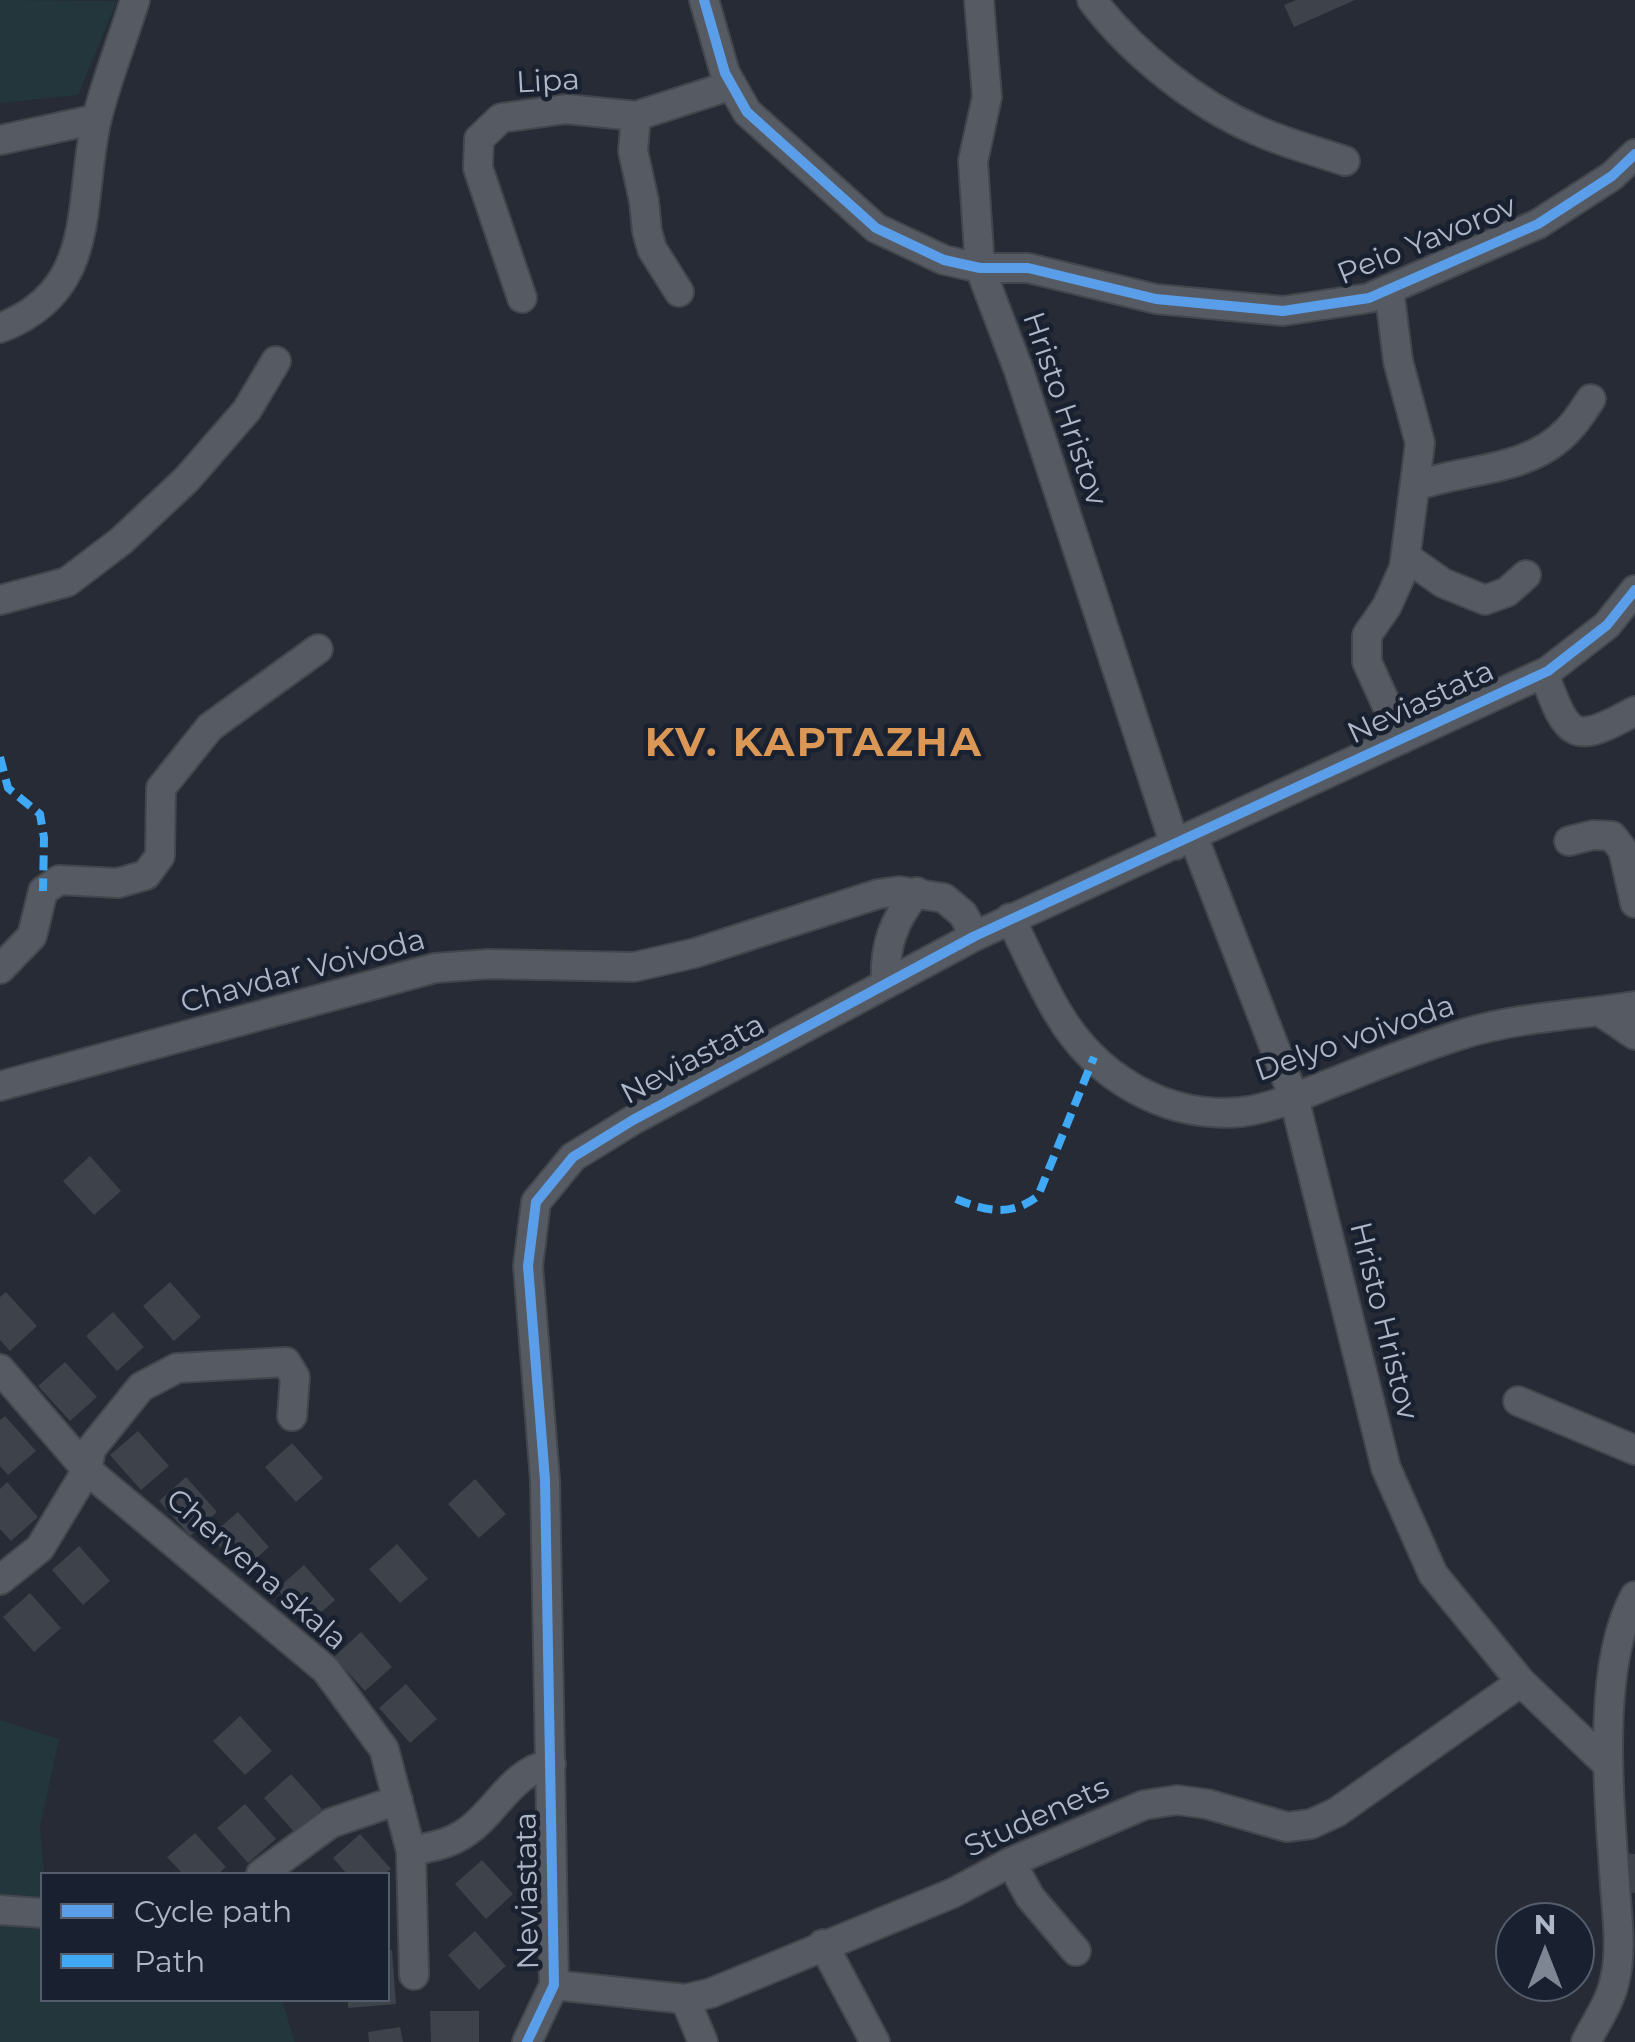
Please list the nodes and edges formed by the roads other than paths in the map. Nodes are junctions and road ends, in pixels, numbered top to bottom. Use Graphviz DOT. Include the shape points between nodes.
graph roads {
  1 [pos="135,0"];
  2 [pos="704,0"];
  3 [pos="979,0"];
  4 [pos="1092,0"];
  5 [pos="732,85"];
  6 [pos="636,116"];
  7 [pos="97,119"];
  8 [pos="0,140"];
  9 [pos="1635,154"];
  10 [pos="1345,161"];
  11 [pos="980,268"];
  12 [pos="1389,289"];
  13 [pos="678,292"];
  14 [pos="522,298"];
  15 [pos="0,328"];
  16 [pos="276,361"];
  17 [pos="1591,399"];
  18 [pos="1416,486"];
  19 [pos="1406,557"];
  20 [pos="1526,575"];
  21 [pos="1635,590"];
  22 [pos="0,600"];
  23 [pos="318,649"];
  24 [pos="1544,674"];
  25 [pos="1635,712"];
  26 [pos="1402,739"];
  27 [pos="1184,840"];
  28 [pos="1569,841"];
  29 [pos="917,892"];
  30 [pos="1635,903"];
  31 [pos="1010,918"];
  32 [pos="975,936"];
  33 [pos="0,969"];
  34 [pos="886,984"];
  35 [pos="1635,1006"];
  36 [pos="1601,1012"];
  37 [pos="1635,1035"];
  38 [pos="0,1086"];
  39 [pos="1294,1098"];
  40 [pos="0,1370"];
  41 [pos="1518,1400"];
  42 [pos="292,1416"];
  43 [pos="1635,1450"];
  44 [pos="87,1470"];
  45 [pos="0,1580"];
  46 [pos="1635,1596"];
  47 [pos="1521,1682"];
  48 [pos="551,1764"];
  49 [pos="1607,1764"];
  50 [pos="398,1800"];
  51 [pos="412,1851"];
  52 [pos="1012,1862"];
  53 [pos="264,1872"];
  54 [pos="0,1910"];
  55 [pos="40,1912"];
  56 [pos="823,1944"];
  57 [pos="1076,1951"];
  58 [pos="414,1975"];
  59 [pos="554,1985"];
  60 [pos="685,1999"];
  61 [pos="527,2042"];
  62 [pos="703,2042"];
  63 [pos="875,2042"];
  64 [pos="1586,2042"];
  1 -- 7 [label="street"];
  2 -- 5 [label="street"];
  3 -- 11 [label="street, Hristo Hristov" via="988,97 974,161"];
  4 -- 10 [label="street" via="1208,104 1256,130"];
  5 -- 6 [label="street, Lipa"];
  5 -- 11 [label="street" via="747,112 876,228 944,260"];
  6 -- 13 [label="street" via="632,151 647,231"];
  6 -- 14 [label="street, Lipa" via="566,109 501,118 479,139 478,168"];
  7 -- 8 [label="street"];
  7 -- 15 [label="street" via="82,235 59,289 22,320"];
  9 -- 12 [label="street, Peio Yavorov" via="1538,224"];
  11 -- 12 [label="street, Peio Yavorov" via="1028,268 1156,299 1284,310 1340,304"];
  11 -- 27 [label="street, Hristo Hristov"];
  12 -- 18 [label="street" via="1398,361 1420,443"];
  16 -- 22 [label="street" via="235,424 121,540 67,582"];
  17 -- 18 [label="street" via="1541,452"];
  18 -- 19 [label="street"];
  19 -- 20 [label="street" via="1485,600"];
  19 -- 26 [label="street" via="1367,635 1367,662"];
  21 -- 24 [label="street, Neviastata" via="1607,624"];
  23 -- 33 [label="street" via="210,727 161,788 160,856 146,876 118,884 59,880 43,891 32,936"];
  24 -- 25 [label="street" via="1564,722 1582,733"];
  24 -- 26 [label="street, Neviastata"];
  26 -- 27 [label="street, Neviastata"];
  27 -- 31 [label="street, Neviastata"];
  27 -- 39 [label="street, Hristo Hristov"];
  28 -- 30 [label="street" via="1612,836 1623,850"];
  29 -- 32 [label="street" via="944,898"];
  29 -- 34 [label="street" via="888,940"];
  29 -- 38 [label="street, Chavdar Voivoda" via="878,894 695,954 634,967 435,968"];
  31 -- 32 [label="street, Neviastata"];
  31 -- 39 [label="street, Delyo voivoda" via="1059,1015 1113,1076 1145,1096 1208,1112 1243,1112"];
  32 -- 34 [label="street, Neviastata"];
  34 -- 48 [label="street, Neviastata" via="573,1157 536,1202 528,1266 545,1480"];
  35 -- 36 [label="street, Delyo voivoda"];
  36 -- 37 [label="street"];
  36 -- 39 [label="street, Delyo voivoda" via="1466,1033"];
  39 -- 47 [label="street, Hristo Hristov" via="1386,1468 1433,1574"];
  40 -- 44 [label="street, Chervena skala"];
  41 -- 43 [label="street"];
  42 -- 44 [label="street" via="295,1377 286,1362 176,1368 141,1387 91,1449"];
  44 -- 45 [label="street" via="40,1548"];
  44 -- 50 [label="street, Chervena skala" via="326,1670 384,1748"];
  46 -- 49 [label="street" via="1623,1617 1616,1657"];
  47 -- 49 [label="street, Hristo Hristov"];
  47 -- 52 [label="street, Studenets" via="1311,1824 1287,1827 1177,1800 1144,1806"];
  48 -- 51 [label="street" via="517,1779 469,1831"];
  48 -- 59 [label="street, Neviastata"];
  49 -- 64 [label="street" via="1618,1953 1615,1980"];
  50 -- 51 [label="street, Chervena skala"];
  50 -- 53 [label="street" via="331,1823"];
  51 -- 58 [label="street, Chervena skala"];
  52 -- 56 [label="street, Studenets"];
  52 -- 57 [label="street" via="1030,1897"];
  54 -- 55 [label="street"];
  56 -- 60 [label="street, Studenets"];
  56 -- 63 [label="street"];
  59 -- 60 [label="street, Studenets"];
  59 -- 61 [label="street, Neviastata"];
  60 -- 62 [label="street"];
}
